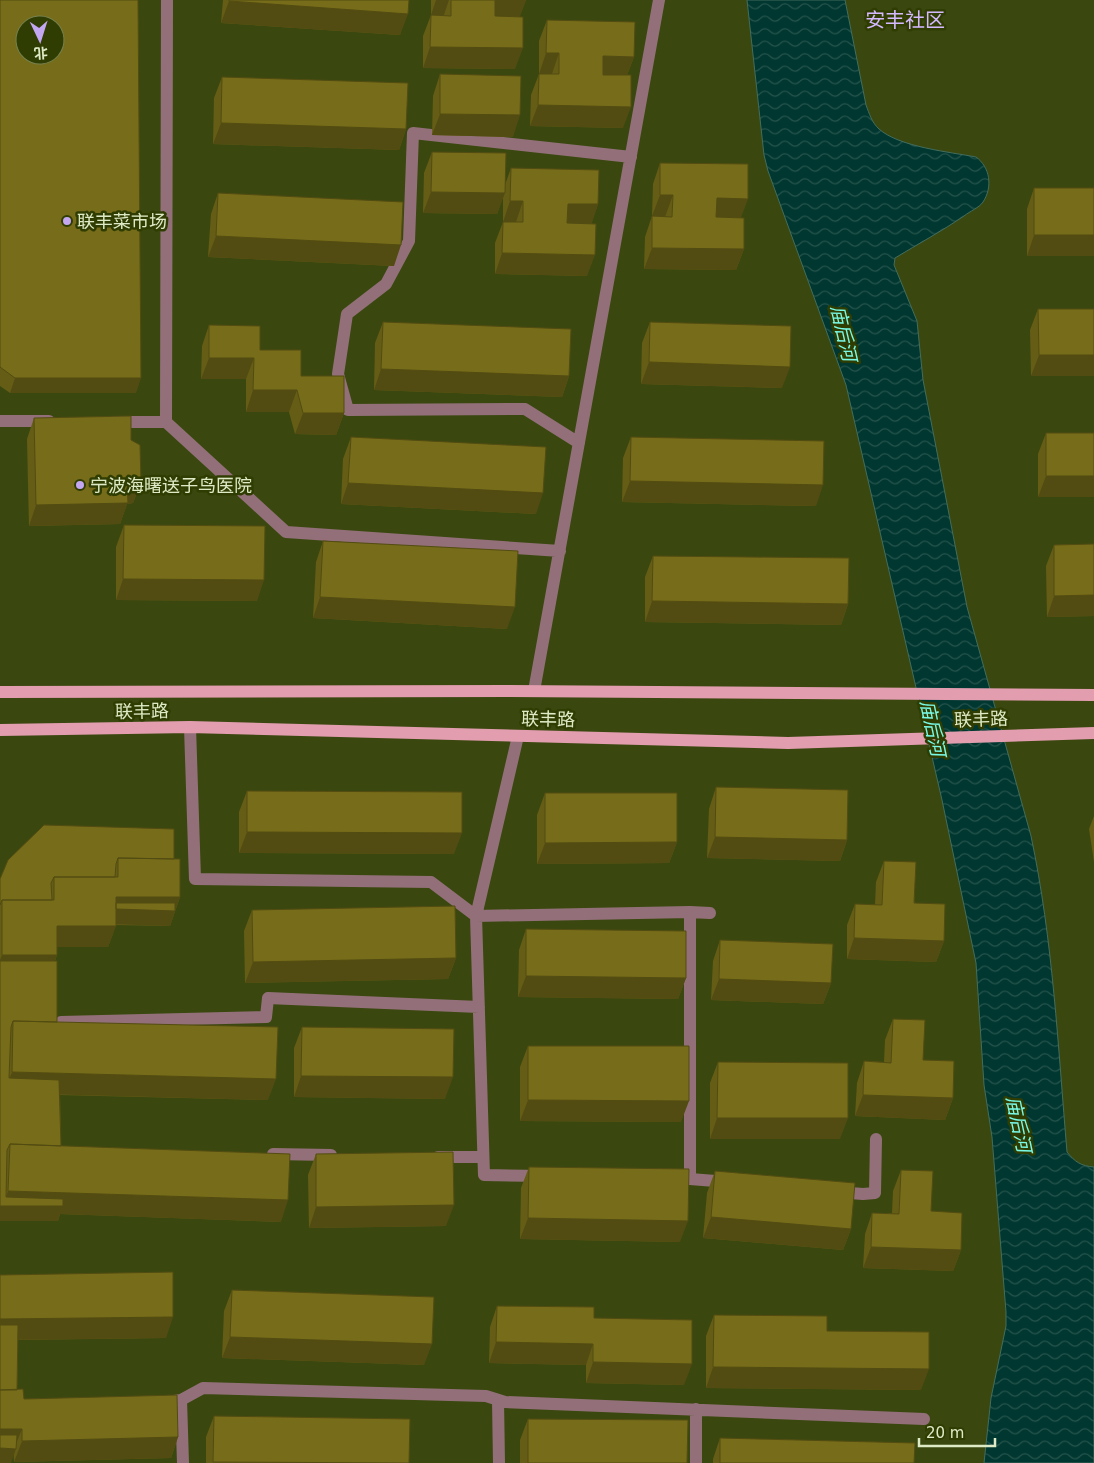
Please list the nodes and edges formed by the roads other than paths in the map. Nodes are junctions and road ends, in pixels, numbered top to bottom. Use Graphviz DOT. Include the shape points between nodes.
graph roads {
  1 [pos="167,0"];
  2 [pos="660,0"];
  3 [pos="631,157"];
  4 [pos="0,421"];
  5 [pos="59,421"];
  6 [pos="98,422"];
  7 [pos="166,422"];
  8 [pos="579,443"];
  9 [pos="560,551"];
  10 [pos="0,692"];
  11 [pos="534,692"];
  12 [pos="1094,695"];
  13 [pos="190,727"];
  14 [pos="0,730"];
  15 [pos="1094,733"];
  16 [pos="518,736"];
  17 [pos="690,912"];
  18 [pos="710,913"];
  19 [pos="476,916"];
  20 [pos="479,1007"];
  21 [pos="60,1022"];
  22 [pos="876,1139"];
  23 [pos="256,1153"];
  24 [pos="345,1155"];
  25 [pos="424,1156"];
  26 [pos="483,1157"];
  27 [pos="553,1176"];
  28 [pos="661,1179"];
  29 [pos="690,1179"];
  30 [pos="738,1183"];
  31 [pos="825,1191"];
  32 [pos="181,1400"];
  33 [pos="498,1400"];
  34 [pos="150,1405"];
  35 [pos="696,1410"];
  36 [pos="924,1418"];
  37 [pos="183,1463"];
  38 [pos="499,1463"];
  39 [pos="696,1463"];
  1 -- 7 [label="street"];
  2 -- 3 [label="street"];
  3 -- 8 [label="street"];
  3 -- 8 [label="street" via="413,133 409,241 386,284 347,314 338,374 348,410 525,409"];
  4 -- 5 [label="street"];
  6 -- 7 [label="street"];
  7 -- 9 [label="street" via="286,532"];
  8 -- 9 [label="street"];
  9 -- 11 [label="street"];
  10 -- 11 [label="main road, 联丰路"];
  11 -- 12 [label="main road, 联丰路"];
  13 -- 14 [label="main road, 联丰路"];
  13 -- 16 [label="main road, 联丰路"];
  13 -- 19 [label="street" via="195,879 431,882"];
  15 -- 16 [label="main road, 联丰路" via="788,743"];
  16 -- 19 [label="street"];
  17 -- 18 [label="street"];
  17 -- 19 [label="street"];
  17 -- 29 [label="street"];
  19 -- 20 [label="street"];
  20 -- 21 [label="street" via="268,998 266,1017"];
  20 -- 26 [label="street"];
  22 -- 31 [label="street" via="875,1193"];
  23 -- 24 [label="street"];
  25 -- 26 [label="street"];
  26 -- 27 [label="street" via="484,1175"];
  28 -- 29 [label="street"];
  29 -- 30 [label="street"];
  32 -- 33 [label="street" via="203,1388 486,1396"];
  32 -- 34 [label="street"];
  32 -- 37 [label="street"];
  33 -- 35 [label="street"];
  33 -- 38 [label="street"];
  35 -- 36 [label="street"];
  35 -- 39 [label="street"];
}
